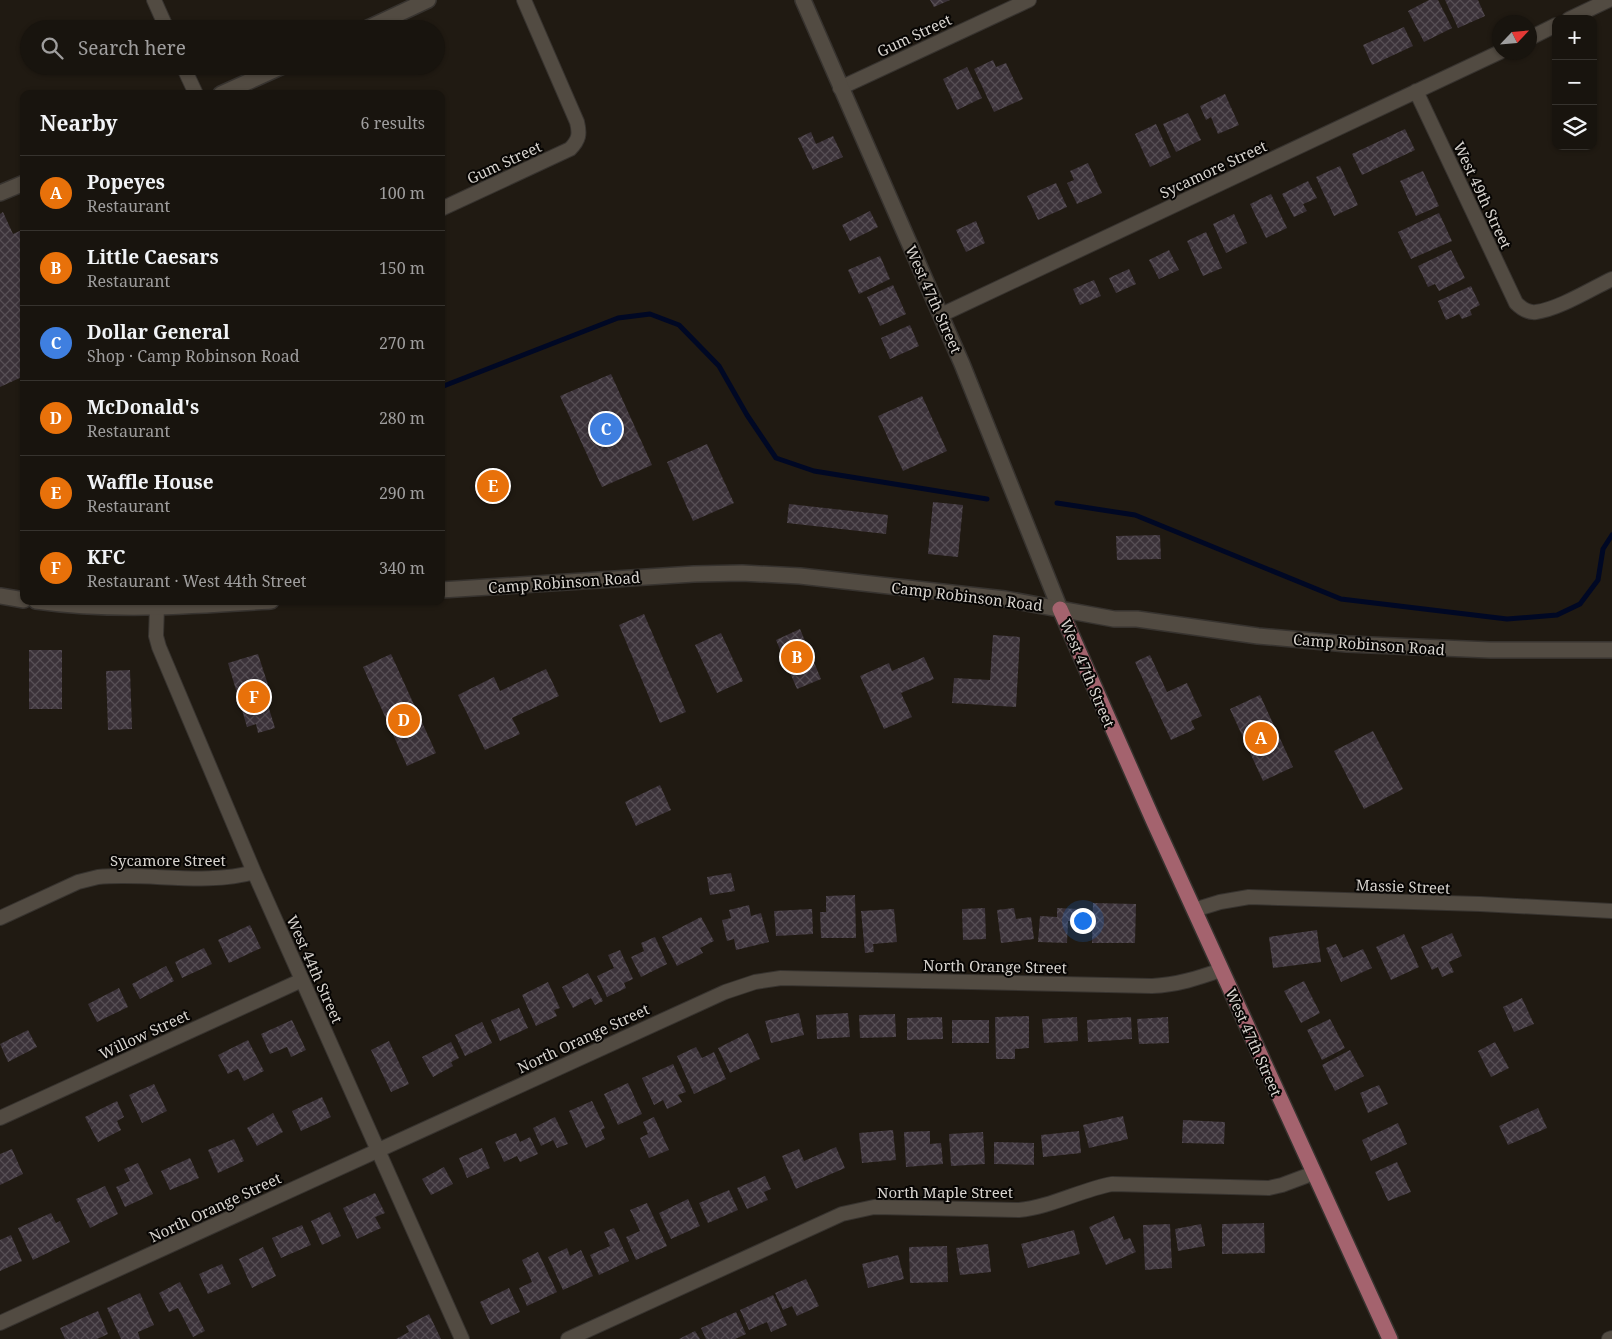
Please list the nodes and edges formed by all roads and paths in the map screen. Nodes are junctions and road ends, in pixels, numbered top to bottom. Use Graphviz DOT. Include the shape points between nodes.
graph roads {
  1 [pos="154,0"];
  2 [pos="428,0"];
  3 [pos="524,0"];
  4 [pos="803,0"];
  5 [pos="1029,0"];
  6 [pos="1609,0"];
  7 [pos="1578,15"];
  8 [pos="163,20"];
  9 [pos="385,20"];
  10 [pos="1552,27"];
  11 [pos="1537,34"];
  12 [pos="1492,56"];
  13 [pos="187,75"];
  14 [pos="263,75"];
  15 [pos="840,88"];
  16 [pos="194,90"];
  17 [pos="231,90"];
  18 [pos="1416,91"];
  19 [pos="20,185"];
  20 [pos="0,193"];
  21 [pos="445,207"];
  22 [pos="1612,280"];
  23 [pos="941,315"];
  24 [pos="445,590"];
  25 [pos="0,596"];
  26 [pos="20,599"];
  27 [pos="82,605"];
  28 [pos="195,605"];
  29 [pos="157,607"];
  30 [pos="1060,609"];
  31 [pos="1612,650"];
  32 [pos="254,872"];
  33 [pos="1194,910"];
  34 [pos="1612,911"];
  35 [pos="0,918"];
  36 [pos="1221,970"];
  37 [pos="302,980"];
  38 [pos="0,1118"];
  39 [pos="377,1151"];
  40 [pos="1314,1173"];
  41 [pos="0,1323"];
  42 [pos="462,1339"];
  43 [pos="568,1339"];
  44 [pos="1390,1339"];
  1 -- 8 [label="street"];
  2 -- 9 [label="main road"];
  3 -- 21 [label="street, Gum Street" via="577,122 578,141 570,149"];
  4 -- 15 [label="main road, West 47th Street"];
  5 -- 15 [label="street, Gum Street"];
  6 -- 7 [label="street"];
  10 -- 11 [label="street"];
  12 -- 18 [label="street, Sycamore Street"];
  13 -- 16 [label="street"];
  14 -- 17 [label="main road"];
  15 -- 23 [label="main road, West 47th Street"];
  18 -- 22 [label="street, West 49th Street" via="1516,303 1524,310 1535,312"];
  18 -- 23 [label="street, Sycamore Street"];
  19 -- 20 [label="main road"];
  23 -- 30 [label="main road, West 47th Street"];
  24 -- 30 [label="main road, Camp Robinson Road" via="742,573 800,576 1005,599"];
  25 -- 26 [label="main road"];
  27 -- 29 [label="main road"];
  28 -- 29 [label="main road"];
  29 -- 32 [label="street, West 44th Street" via="159,647"];
  30 -- 31 [label="main road, Camp Robinson Road" via="1258,636 1366,646"];
  30 -- 33 [label="main road, West 47th Street"];
  32 -- 35 [label="street, Sycamore Street" via="222,878 98,876"];
  32 -- 37 [label="street, West 44th Street"];
  33 -- 34 [label="street, Massie Street" via="1249,897"];
  33 -- 36 [label="main road, West 47th Street"];
  36 -- 39 [label="street, North Orange Street" via="1171,985 1152,986 782,978 756,982 724,992"];
  36 -- 40 [label="main road, West 47th Street"];
  37 -- 38 [label="street, Willow Street"];
  37 -- 39 [label="street, West 44th Street"];
  39 -- 41 [label="street, North Orange Street"];
  39 -- 42 [label="street, West 44th Street"];
  40 -- 43 [label="street, North Maple Street" via="1269,1188 1112,1184 1036,1208 1018,1210 874,1207 842,1214"];
  40 -- 44 [label="main road, West 47th Street"];
}
